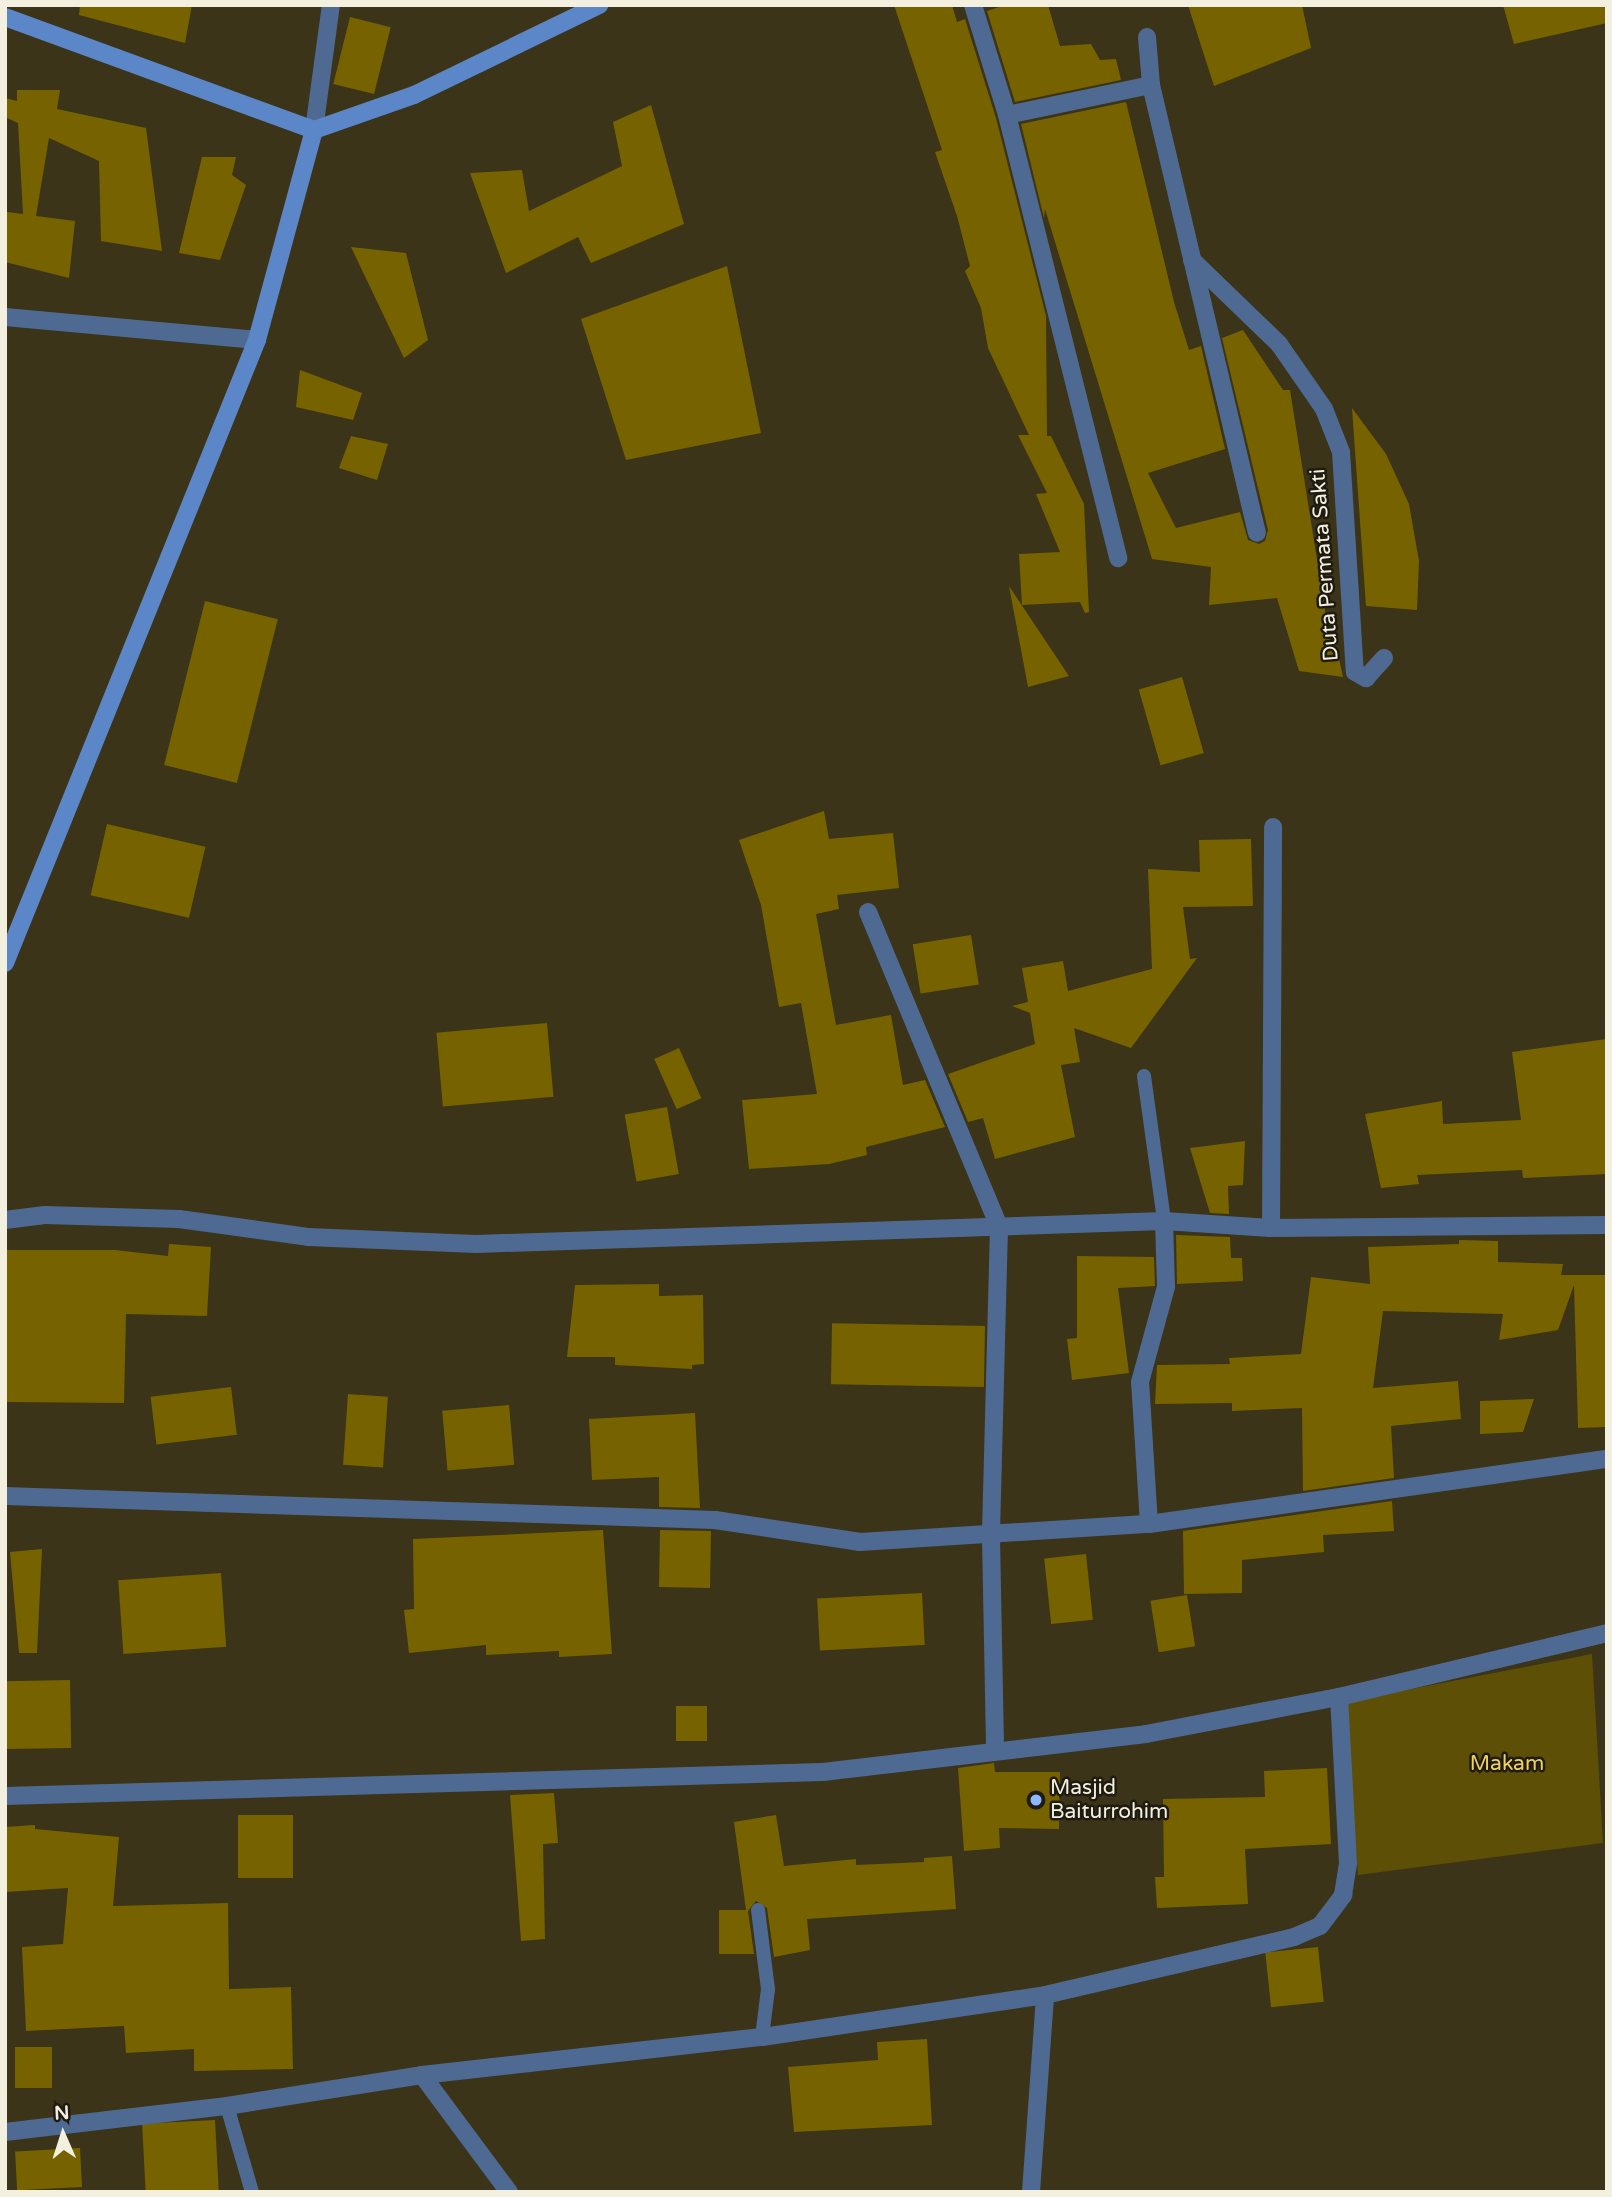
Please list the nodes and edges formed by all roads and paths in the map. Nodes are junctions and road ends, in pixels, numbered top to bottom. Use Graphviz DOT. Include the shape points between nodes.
graph roads {
  1 [pos="331,5"];
  2 [pos="599,5"];
  3 [pos="973,5"];
  4 [pos="5,17"];
  5 [pos="1147,37"];
  6 [pos="1151,85"];
  7 [pos="1007,115"];
  8 [pos="314,131"];
  9 [pos="1192,260"];
  10 [pos="5,317"];
  11 [pos="257,340"];
  12 [pos="1257,533"];
  13 [pos="1118,558"];
  14 [pos="1384,658"];
  15 [pos="1273,827"];
  16 [pos="868,912"];
  17 [pos="5,963"];
  18 [pos="1144,1076"];
  19 [pos="5,1220"];
  20 [pos="1164,1221"];
  21 [pos="1607,1224"];
  22 [pos="999,1227"];
  23 [pos="1271,1228"];
  24 [pos="1607,1459"];
  25 [pos="5,1496"];
  26 [pos="1149,1524"];
  27 [pos="991,1537"];
  28 [pos="1607,1633"];
  29 [pos="1339,1697"];
  30 [pos="995,1751"];
  31 [pos="5,1796"];
  32 [pos="758,1910"];
  33 [pos="1045,1995"];
  34 [pos="762,2037"];
  35 [pos="422,2075"];
  36 [pos="227,2106"];
  37 [pos="5,2132"];
  38 [pos="252,2192"];
  39 [pos="509,2192"];
  40 [pos="1031,2192"];
  1 -- 8 [label="street"];
  2 -- 8 [label="main road" via="414,95"];
  3 -- 7 [label="street"];
  4 -- 8 [label="main road"];
  5 -- 6 [label="street"];
  6 -- 7 [label="street"];
  6 -- 9 [label="street"];
  7 -- 13 [label="street"];
  8 -- 11 [label="main road"];
  9 -- 12 [label="street"];
  9 -- 14 [label="street, Duta Permata Sakti" via="1297,364 1324,409 1340,452 1355,672 1366,678"];
  10 -- 11 [label="street"];
  11 -- 17 [label="main road"];
  15 -- 23 [label="street"];
  16 -- 22 [label="street"];
  18 -- 20 [label="lane"];
  19 -- 22 [label="street" via="45,1215 179,1219 308,1237 477,1244"];
  20 -- 22 [label="street"];
  20 -- 23 [label="street"];
  20 -- 26 [label="street" via="1166,1287 1139,1382"];
  21 -- 23 [label="street"];
  22 -- 27 [label="street"];
  24 -- 26 [label="street"];
  25 -- 27 [label="street" via="715,1520 860,1542"];
  26 -- 27 [label="street"];
  27 -- 30 [label="street"];
  28 -- 29 [label="street"];
  29 -- 30 [label="street" via="1146,1734"];
  29 -- 33 [label="street" via="1348,1863 1343,1895 1320,1926 1294,1937"];
  30 -- 31 [label="street" via="823,1772"];
  32 -- 34 [label="lane" via="768,1989"];
  33 -- 34 [label="street"];
  33 -- 40 [label="street"];
  34 -- 35 [label="street"];
  35 -- 36 [label="street"];
  35 -- 39 [label="street"];
  36 -- 37 [label="street"];
  36 -- 38 [label="lane"];
}
